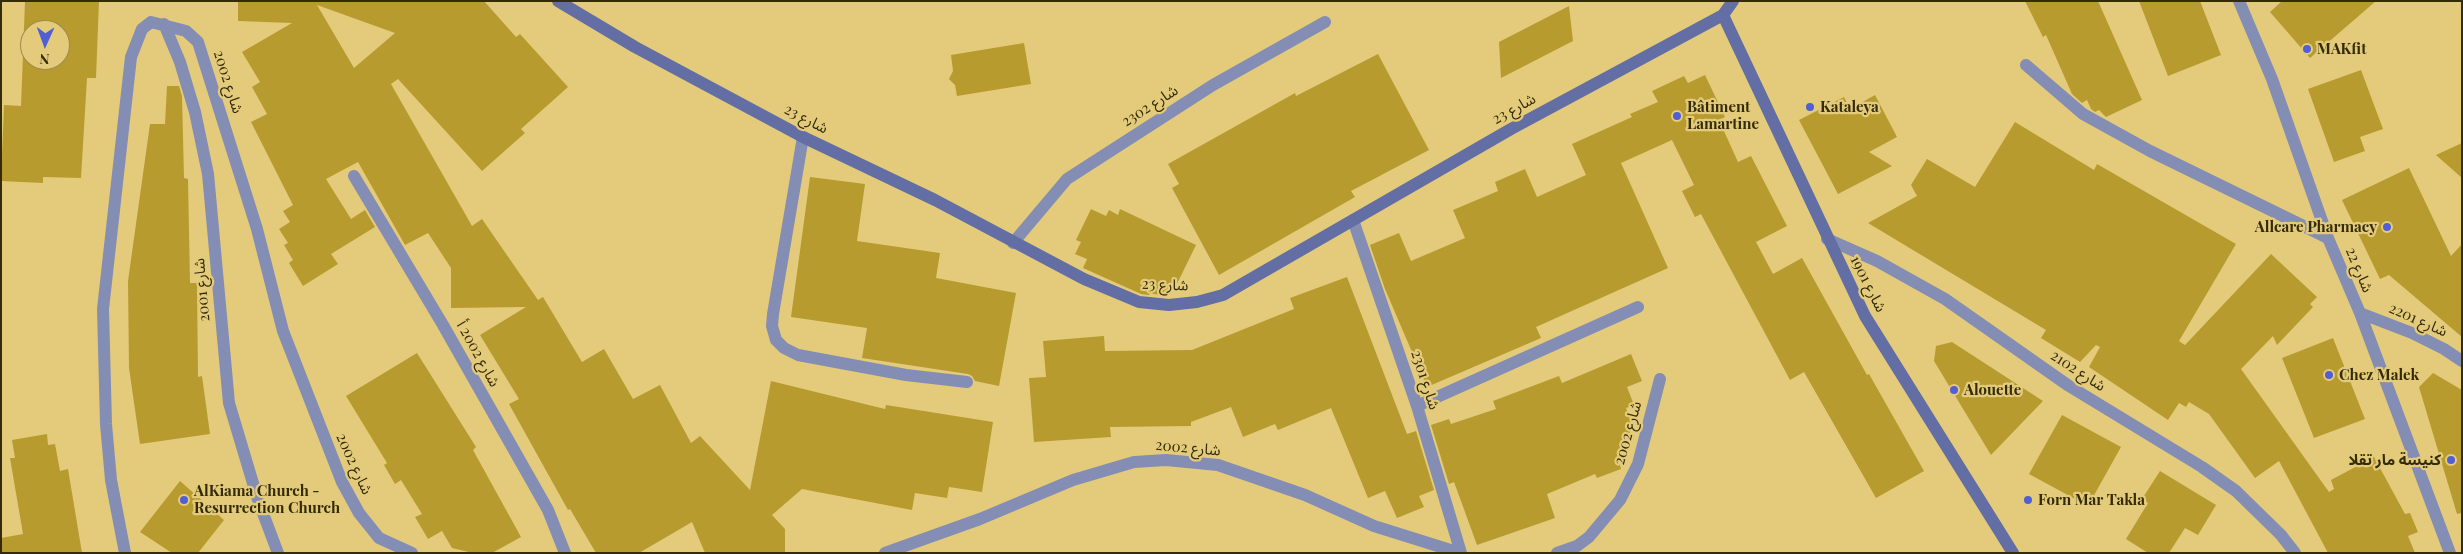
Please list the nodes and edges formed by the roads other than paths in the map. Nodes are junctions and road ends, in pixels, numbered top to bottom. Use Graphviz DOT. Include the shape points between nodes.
graph roads {
  1 [pos="558,1"];
  2 [pos="1733,1"];
  3 [pos="2239,1"];
  4 [pos="1723,15"];
  5 [pos="1325,22"];
  6 [pos="164,24"];
  7 [pos="2026,65"];
  8 [pos="803,137"];
  9 [pos="354,176"];
  10 [pos="1354,220"];
  11 [pos="2328,238"];
  12 [pos="1827,239"];
  13 [pos="1013,243"];
  14 [pos="1638,307"];
  15 [pos="2360,313"];
  16 [pos="2462,361"];
  17 [pos="1660,379"];
  18 [pos="967,382"];
  19 [pos="1418,406"];
  20 [pos="125,553"];
  21 [pos="278,553"];
  22 [pos="412,553"];
  23 [pos="565,553"];
  24 [pos="885,553"];
  25 [pos="1460,553"];
  26 [pos="1557,553"];
  27 [pos="2013,553"];
  28 [pos="2295,553"];
  29 [pos="2450,553"];
  1 -- 8 [label="street, شارع 23" via="634,47"];
  2 -- 4 [label="street, شارع 23"];
  3 -- 11 [label="street, شارع 22" via="2272,79"];
  4 -- 10 [label="street, شارع 23" via="1511,129"];
  4 -- 12 [label="street, شارع 1901"];
  5 -- 13 [label="street, شارع 2302" via="1213,85 1067,178"];
  6 -- 20 [label="street" via="151,22 142,29 131,57 103,309 111,480"];
  6 -- 21 [label="street, شارع 2001" via="196,112 208,174 229,403 258,500"];
  6 -- 22 [label="street, شارع 2002" via="186,31 198,42 257,229 283,331 342,482 359,513 379,538"];
  7 -- 11 [label="street" via="2083,114 2150,151"];
  8 -- 13 [label="street, شارع 23" via="935,200"];
  8 -- 18 [label="street" via="773,314 776,340 798,355 906,376"];
  9 -- 23 [label="street, شارع 2002 أ" via="548,510"];
  10 -- 13 [label="street, شارع 23" via="1223,294 1197,302 1169,305 1139,302 1108,291"];
  10 -- 19 [label="street, شارع 2301"];
  11 -- 15 [label="street, شارع 22"];
  12 -- 27 [label="street, شارع 1901" via="1865,316"];
  12 -- 28 [label="street, شارع 2102" via="1877,261 1945,299 2069,386 2202,467 2236,491"];
  14 -- 19 [label="street"];
  15 -- 16 [label="street, شارع 2201" via="2412,332"];
  15 -- 29 [label="street, شارع 22"];
  17 -- 26 [label="street, شارع 2002" via="1638,464 1620,500 1589,537 1577,546"];
  19 -- 25 [label="street, شارع 2301"];
  24 -- 25 [label="street, شارع 2002" via="980,519 1073,480 1134,462 1166,460 1218,465 1305,495 1374,526"];
}
